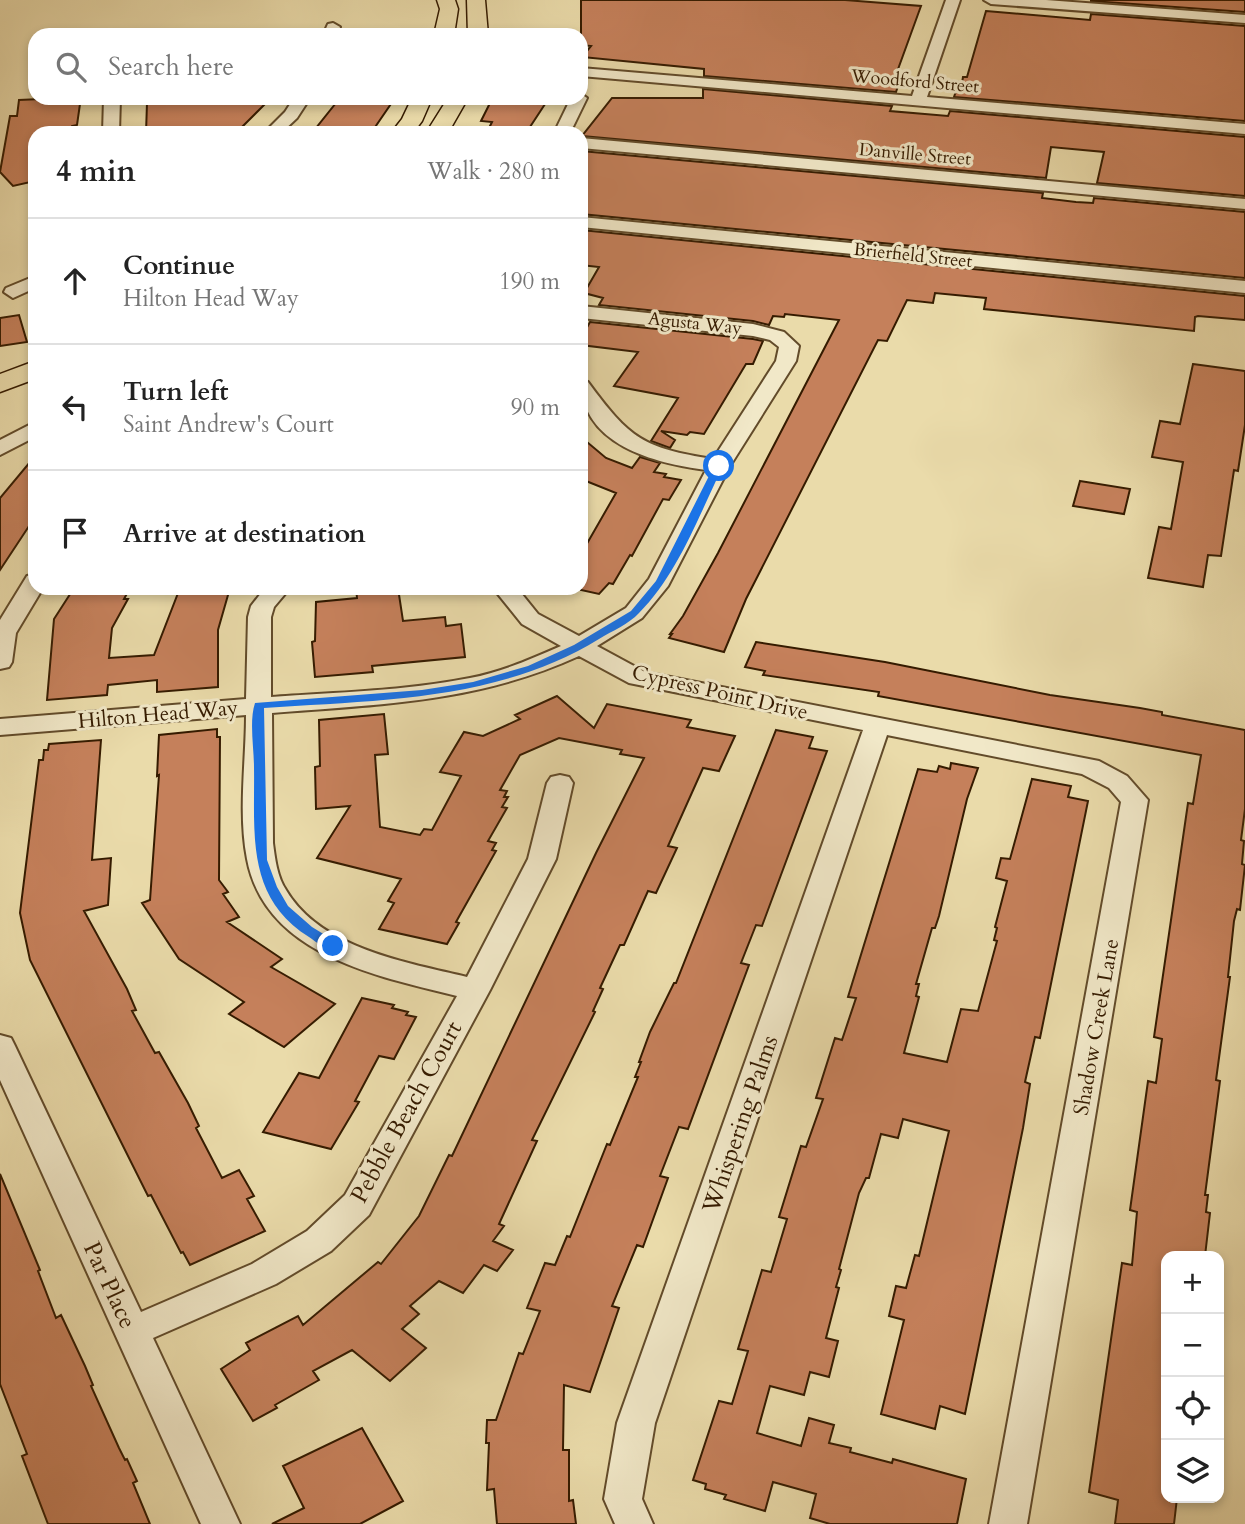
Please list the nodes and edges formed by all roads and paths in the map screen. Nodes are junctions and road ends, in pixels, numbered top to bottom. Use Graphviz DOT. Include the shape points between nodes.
graph roads {
  1 [pos="446,0"];
  2 [pos="476,0"];
  3 [pos="953,0"];
  4 [pos="991,0"];
  5 [pos="1245,19"];
  6 [pos="445,28"];
  7 [pos="478,28"];
  8 [pos="588,73"];
  9 [pos="918,101"];
  10 [pos="112,105"];
  11 [pos="297,105"];
  12 [pos="419,105"];
  13 [pos="454,105"];
  14 [pos="576,105"];
  15 [pos="111,126"];
  16 [pos="279,126"];
  17 [pos="408,126"];
  18 [pos="441,126"];
  19 [pos="565,126"];
  20 [pos="1245,129"];
  21 [pos="588,144"];
  22 [pos="1245,204"];
  23 [pos="588,223"];
  24 [pos="28,284"];
  25 [pos="1245,288"];
  26 [pos="13,292"];
  27 [pos="588,313"];
  28 [pos="786,361"];
  29 [pos="28,372"];
  30 [pos="0,384"];
  31 [pos="588,395"];
  32 [pos="28,396"];
  33 [pos="0,406"];
  34 [pos="28,432"];
  35 [pos="0,449"];
  36 [pos="719,466"];
  37 [pos="28,593"];
  38 [pos="273,595"];
  39 [pos="511,595"];
  40 [pos="578,647"];
  41 [pos="0,662"];
  42 [pos="259,705"];
  43 [pos="0,727"];
  44 [pos="877,727"];
  45 [pos="560,783"];
  46 [pos="475,990"];
  47 [pos="0,1046"];
  48 [pos="131,1332"];
  49 [pos="221,1524"];
  50 [pos="634,1524"];
  51 [pos="1009,1524"];
  1 -- 6 [label="main road"];
  2 -- 7 [label="main road"];
  3 -- 9 [label="street"];
  4 -- 5 [label="street"];
  8 -- 9 [label="street, Woodford Street"];
  9 -- 20 [label="street, Woodford Street"];
  10 -- 15 [label="street"];
  11 -- 16 [label="street"];
  12 -- 17 [label="main road"];
  13 -- 18 [label="main road"];
  14 -- 19 [label="street"];
  21 -- 22 [label="street, Danville Street"];
  23 -- 25 [label="street, Brierfield Street"];
  24 -- 26 [label="street"];
  27 -- 28 [label="street, Agusta Way" via="753,330 777,336 789,346"];
  28 -- 36 [label="street, Hilton Head Way"];
  29 -- 30 [label="main road"];
  31 -- 36 [label="street" via="629,442 657,455"];
  32 -- 33 [label="main road"];
  34 -- 35 [label="street"];
  36 -- 40 [label="street, Hilton Head Way" via="660,582 634,613"];
  37 -- 41 [label="street" via="4,633"];
  38 -- 42 [label="street" via="261,610"];
  39 -- 40 [label="street, Cypress Point Drive" via="530,619"];
  40 -- 42 [label="street, Hilton Head Way" via="532,668 474,685"];
  40 -- 44 [label="street, Cypress Point Drive" via="638,678"];
  42 -- 43 [label="street, Hilton Head Way"];
  42 -- 46 [label="street" via="261,860 284,909 308,930 362,960"];
  44 -- 50 [label="street, Whispering Palms" via="636,1423 623,1499"];
  44 -- 51 [label="street, Shadow Creek Lane" via="1090,767 1118,782 1135,800"];
  45 -- 46 [label="street, Pebble Beach Court" via="542,859"];
  46 -- 48 [label="street, Pebble Beach Court" via="357,1205 318,1241 264,1274"];
  47 -- 48 [label="street, Par Place"];
  48 -- 49 [label="street, Par Place"];
}
